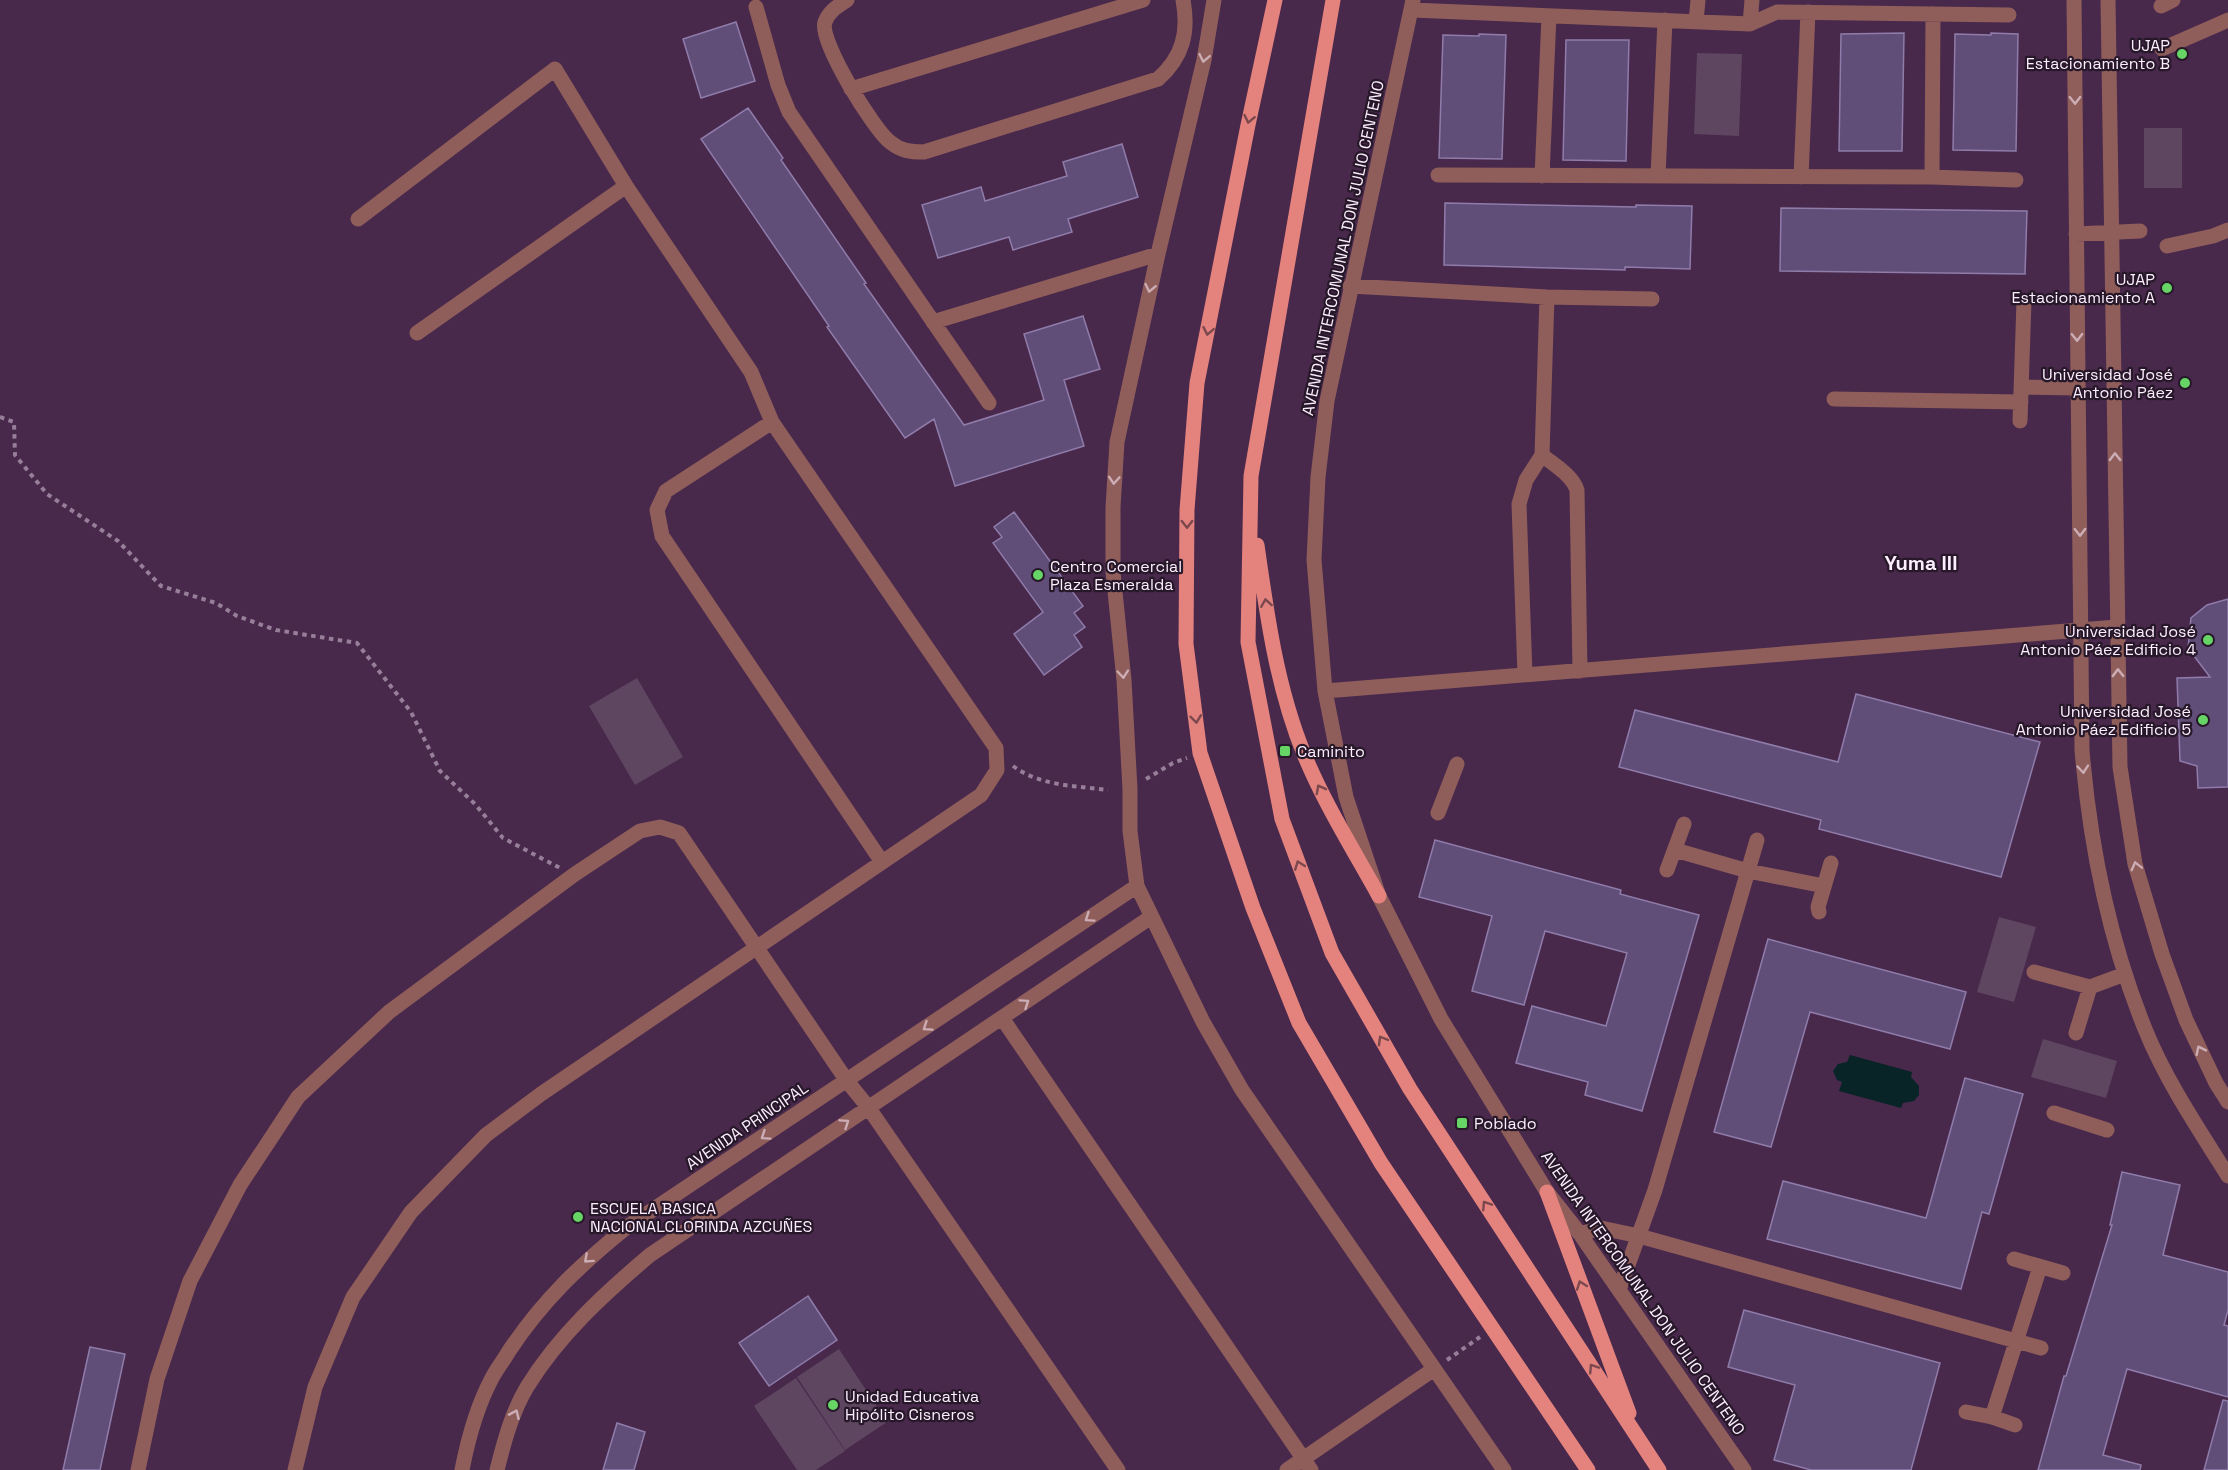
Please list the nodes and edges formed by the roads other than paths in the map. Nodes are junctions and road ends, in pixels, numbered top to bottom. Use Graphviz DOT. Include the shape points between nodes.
graph roads {
  1 [pos="847,0"];
  2 [pos="1143,0"];
  3 [pos="1183,0"];
  4 [pos="1214,0"];
  5 [pos="1275,0"];
  6 [pos="1333,0"];
  7 [pos="1698,0"];
  8 [pos="1752,0"];
  9 [pos="2074,0"];
  10 [pos="2108,0"];
  11 [pos="1413,5"];
  12 [pos="756,7"];
  13 [pos="1808,12"];
  14 [pos="1933,14"];
  15 [pos="2009,15"];
  16 [pos="1549,16"];
  17 [pos="1665,20"];
  18 [pos="2228,20"];
  19 [pos="1696,22"];
  20 [pos="1750,24"];
  21 [pos="2162,49"];
  22 [pos="851,89"];
  23 [pos="1438,175"];
  24 [pos="1542,176"];
  25 [pos="1658,176"];
  26 [pos="1801,177"];
  27 [pos="1932,177"];
  28 [pos="2016,180"];
  29 [pos="626,186"];
  30 [pos="358,219"];
  31 [pos="2228,230"];
  32 [pos="2140,231"];
  33 [pos="2111,233"];
  34 [pos="2076,234"];
  35 [pos="2167,246"];
  36 [pos="1158,254"];
  37 [pos="1350,286"];
  38 [pos="1547,297"];
  39 [pos="1652,299"];
  40 [pos="2024,301"];
  41 [pos="933,322"];
  42 [pos="417,333"];
  43 [pos="2078,388"];
  44 [pos="2021,394"];
  45 [pos="1834,399"];
  46 [pos="989,403"];
  47 [pos="2020,421"];
  48 [pos="772,422"];
  49 [pos="1542,455"];
  50 [pos="1251,495"];
  51 [pos="2117,627"];
  52 [pos="2081,631"];
  53 [pos="1580,671"];
  54 [pos="1525,675"];
  55 [pos="1325,691"];
  56 [pos="1457,764"];
  57 [pos="1438,813"];
  58 [pos="1684,824"];
  59 [pos="1757,840"];
  60 [pos="1675,850"];
  61 [pos="882,862"];
  62 [pos="1831,863"];
  63 [pos="1666,870"];
  64 [pos="1748,871"];
  65 [pos="1137,886"];
  66 [pos="1824,886"];
  67 [pos="1379,896"];
  68 [pos="1819,912"];
  69 [pos="1151,917"];
  70 [pos="756,947"];
  71 [pos="2034,972"];
  72 [pos="2125,974"];
  73 [pos="2090,987"];
  74 [pos="1002,1018"];
  75 [pos="2076,1033"];
  76 [pos="847,1081"];
  77 [pos="2228,1102"];
  78 [pos="868,1107"];
  79 [pos="2054,1113"];
  80 [pos="2108,1130"];
  81 [pos="2228,1176"];
  82 [pos="1547,1192"];
  83 [pos="1580,1234"];
  84 [pos="1640,1236"];
  85 [pos="2014,1259"];
  86 [pos="2040,1267"];
  87 [pos="2063,1273"];
  88 [pos="1619,1290"];
  89 [pos="2017,1341"];
  90 [pos="2041,1348"];
  91 [pos="1434,1369"];
  92 [pos="1966,1412"];
  93 [pos="1992,1416"];
  94 [pos="2015,1425"];
  95 [pos="1638,1438"];
  96 [pos="1307,1464"];
  97 [pos="138,1470"];
  98 [pos="295,1470"];
  99 [pos="462,1470"];
  100 [pos="497,1470"];
  101 [pos="1118,1470"];
  102 [pos="1287,1470"];
  103 [pos="1504,1470"];
  104 [pos="1588,1470"];
  105 [pos="1659,1470"];
  106 [pos="1744,1470"];
  1 -- 22 [label="street" via="832,10 824,24 826,40"];
  2 -- 22 [label="street"];
  3 -- 22 [label="street" via="1184,42 1172,67 1158,79 924,152 905,152 888,141"];
  4 -- 36 [label="street, one-way" via="1204,60"];
  5 -- 104 [label="main road, one-way" via="1197,383 1187,510 1186,644 1200,753 1253,908 1299,1023 1382,1163"];
  6 -- 50 [label="main road" via="1251,476"];
  7 -- 19 [label="street"];
  8 -- 20 [label="street"];
  9 -- 34 [label="street, one-way"];
  10 -- 33 [label="street"];
  11 -- 16 [label="street"];
  11 -- 37 [label="street, AVENIDA INTERCOMUNAL DON JULIO CENTENO"];
  12 -- 41 [label="street" via="789,112"];
  13 -- 14 [label="street"];
  13 -- 20 [label="street" via="1777,12"];
  13 -- 26 [label="street"];
  14 -- 15 [label="street"];
  14 -- 27 [label="street"];
  16 -- 17 [label="street"];
  16 -- 24 [label="street"];
  17 -- 19 [label="street"];
  17 -- 25 [label="street"];
  18 -- 21 [label="street"];
  19 -- 20 [label="street"];
  23 -- 24 [label="street"];
  24 -- 25 [label="street"];
  25 -- 26 [label="street"];
  26 -- 27 [label="street"];
  27 -- 28 [label="street"];
  29 -- 30 [label="street" via="555,69"];
  29 -- 42 [label="street"];
  29 -- 48 [label="street" via="751,372"];
  31 -- 35 [label="street"];
  32 -- 33 [label="street"];
  33 -- 34 [label="street"];
  51 -- 33 [label="street, one-way"];
  34 -- 43 [label="street, one-way"];
  36 -- 41 [label="street"];
  36 -- 65 [label="street, one-way" via="1117,442 1113,507 1113,572"];
  37 -- 38 [label="street"];
  37 -- 55 [label="street, AVENIDA INTERCOMUNAL DON JULIO CENTENO" via="1327,400 1318,477 1314,560"];
  38 -- 39 [label="street"];
  38 -- 49 [label="street"];
  40 -- 44 [label="street"];
  41 -- 46 [label="street"];
  43 -- 44 [label="street"];
  43 -- 52 [label="street, one-way"];
  44 -- 45 [label="street"];
  44 -- 47 [label="street"];
  48 -- 61 [label="street" via="996,748 997,770 981,795"];
  48 -- 61 [label="street" via="666,490 657,510 662,536"];
  49 -- 53 [label="street" via="1577,490"];
  49 -- 54 [label="street" via="1526,480 1519,504"];
  67 -- 50 [label="main road, one-way" via="1317,783 1288,708 1274,652"];
  95 -- 50 [label="main road, one-way" via="1410,1089 1332,953 1282,819 1248,642"];
  51 -- 52 [label="street"];
  77 -- 51 [label="street, one-way" via="2186,1020 2135,864 2120,767"];
  52 -- 53 [label="street"];
  52 -- 72 [label="street, one-way" via="2086,806 2099,882"];
  53 -- 54 [label="street"];
  54 -- 55 [label="street"];
  55 -- 67 [label="street, AVENIDA INTERCOMUNAL DON JULIO CENTENO" via="1346,797"];
  56 -- 57 [label="street"];
  58 -- 60 [label="street"];
  59 -- 64 [label="street"];
  60 -- 63 [label="street"];
  60 -- 64 [label="street"];
  61 -- 70 [label="street"];
  62 -- 66 [label="street"];
  64 -- 66 [label="street"];
  64 -- 84 [label="street"];
  65 -- 69 [label="street"];
  65 -- 76 [label="street, AVENIDA PRINCIPAL, one-way"];
  66 -- 68 [label="street"];
  67 -- 82 [label="street, AVENIDA INTERCOMUNAL DON JULIO CENTENO" via="1441,1019"];
  74 -- 69 [label="street, one-way"];
  69 -- 91 [label="street" via="1242,1090"];
  70 -- 76 [label="street"];
  70 -- 97 [label="street" via="679,833 660,827 640,831 575,874 389,1012 298,1096 240,1185 190,1281 157,1379"];
  70 -- 98 [label="street" via="486,1135 411,1212 352,1297 315,1387"];
  71 -- 73 [label="street"];
  72 -- 73 [label="street"];
  72 -- 81 [label="street" via="2146,1030 2180,1099"];
  73 -- 75 [label="street"];
  74 -- 78 [label="street"];
  74 -- 96 [label="street"];
  76 -- 78 [label="street"];
  76 -- 99 [label="street, AVENIDA PRINCIPAL, one-way" via="627,1227 551,1295 492,1377"];
  100 -- 78 [label="street, one-way" via="507,1431 526,1389 553,1349 603,1295 650,1255"];
  78 -- 101 [label="street"];
  79 -- 80 [label="street"];
  82 -- 83 [label="street, AVENIDA INTERCOMUNAL DON JULIO CENTENO"];
  95 -- 82 [label="main road, one-way"];
  83 -- 84 [label="street" via="1601,1228"];
  83 -- 88 [label="street, AVENIDA INTERCOMUNAL DON JULIO CENTENO"];
  84 -- 88 [label="street"];
  84 -- 89 [label="street"];
  85 -- 86 [label="street"];
  86 -- 87 [label="street"];
  86 -- 89 [label="street"];
  88 -- 106 [label="street, AVENIDA INTERCOMUNAL DON JULIO CENTENO"];
  89 -- 90 [label="street"];
  89 -- 93 [label="street"];
  91 -- 96 [label="street"];
  91 -- 103 [label="street"];
  92 -- 93 [label="street"];
  93 -- 94 [label="street"];
  95 -- 105 [label="main road"];
  96 -- 102 [label="street"];
}
